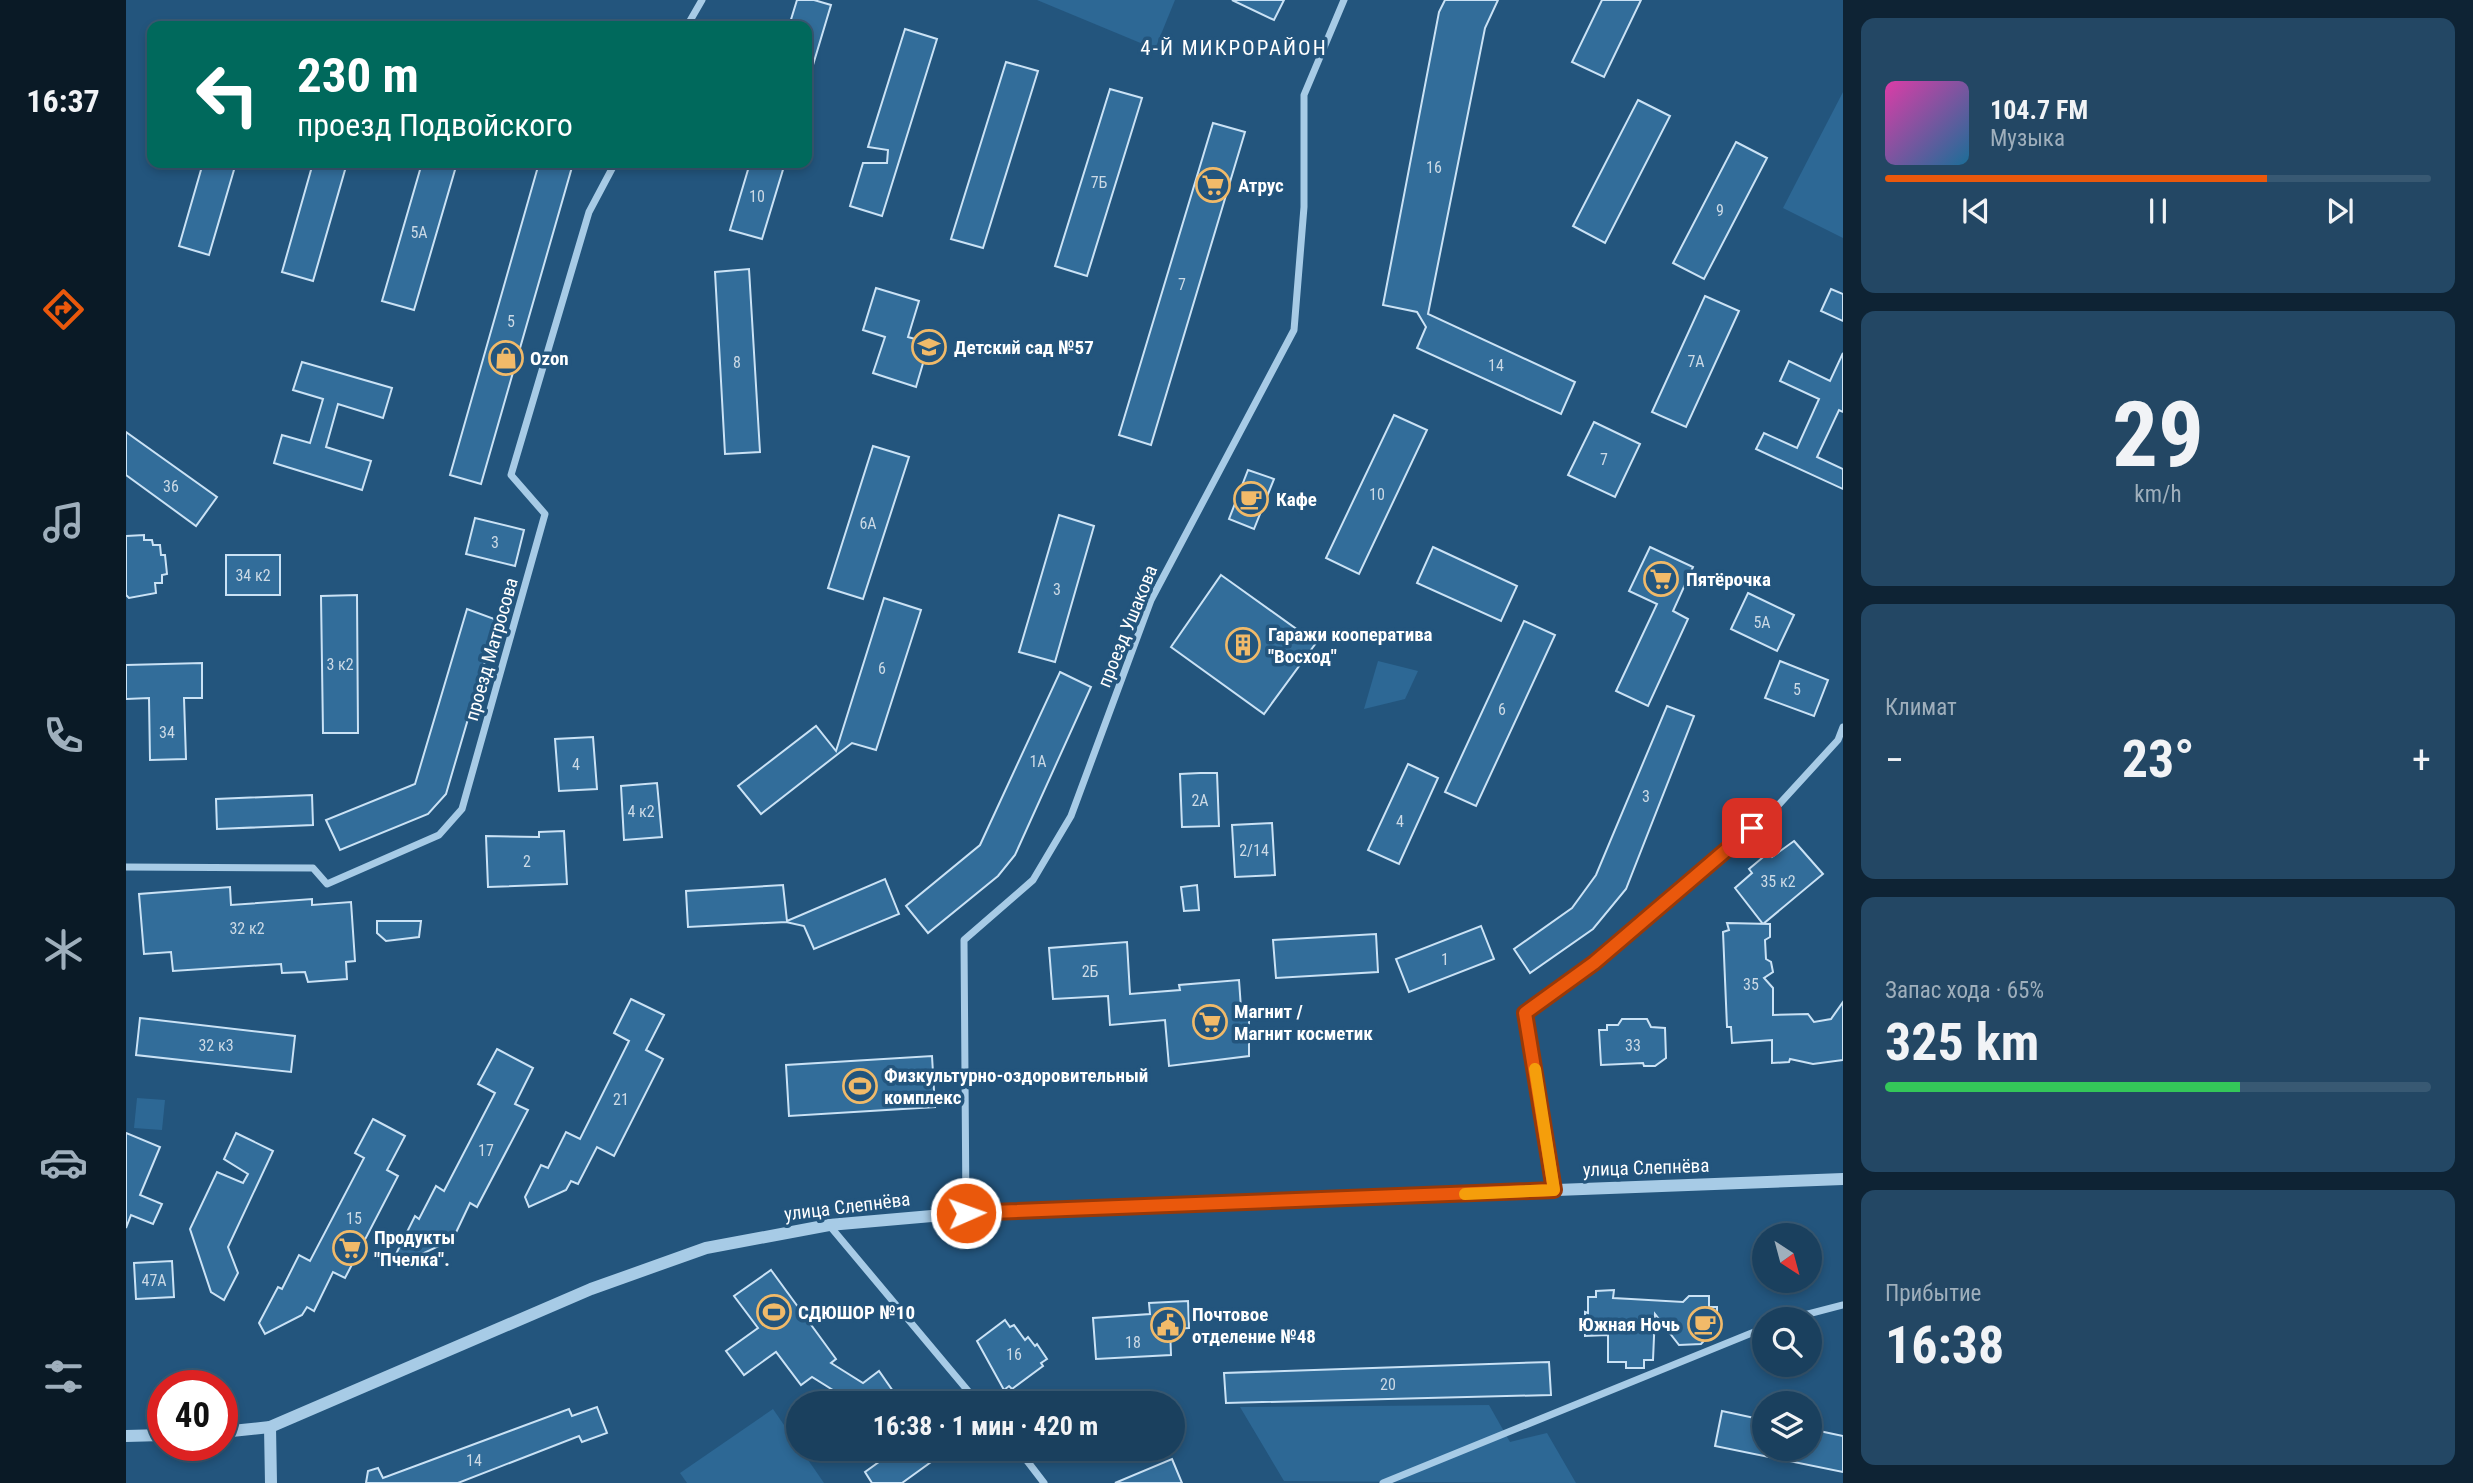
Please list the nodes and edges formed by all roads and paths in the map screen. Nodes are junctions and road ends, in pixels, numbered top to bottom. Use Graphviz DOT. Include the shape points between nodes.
graph roads {
  1 [pos="702,0"];
  2 [pos="1344,0"];
  3 [pos="690,21"];
  4 [pos="612,168"];
  5 [pos="1843,727"];
  6 [pos="126,867"];
  7 [pos="1843,1180"];
  8 [pos="1554,1190"];
  9 [pos="966,1213"];
  10 [pos="829,1225"];
  11 [pos="1843,1306"];
  12 [pos="1822,1311"];
  13 [pos="1752,1333"];
  14 [pos="968,1391"];
  15 [pos="270,1427"];
  16 [pos="238,1430"];
  17 [pos="147,1435"];
  18 [pos="126,1436"];
  19 [pos="1027,1461"];
  20 [pos="271,1483"];
  21 [pos="1044,1483"];
  22 [pos="1383,1483"];
  1 -- 3 [label="street"];
  2 -- 9 [label="street, проезд Ушакова" via="1304,95 1304,207 1294,330 1151,600 1071,816 1033,880 964,940"];
  4 -- 6 [label="street, проезд Матросова" via="589,212 511,475 545,514 462,809 439,835 327,884 313,868"];
  5 -- 8 [label="street" via="1838,740 1772,811 1594,963 1525,1013"];
  7 -- 8 [label="street, улица Слепнёва"];
  8 -- 9 [label="street, улица Слепнёва"];
  9 -- 10 [label="street, улица Слепнёва"];
  10 -- 14 [label="street"];
  10 -- 15 [label="street, улица Слепнёва" via="706,1248 620,1278"];
  11 -- 12 [label="street"];
  13 -- 22 [label="street"];
  15 -- 16 [label="street, улица Слепнёва"];
  15 -- 20 [label="street"];
  17 -- 18 [label="street"];
  19 -- 21 [label="street"];
}
